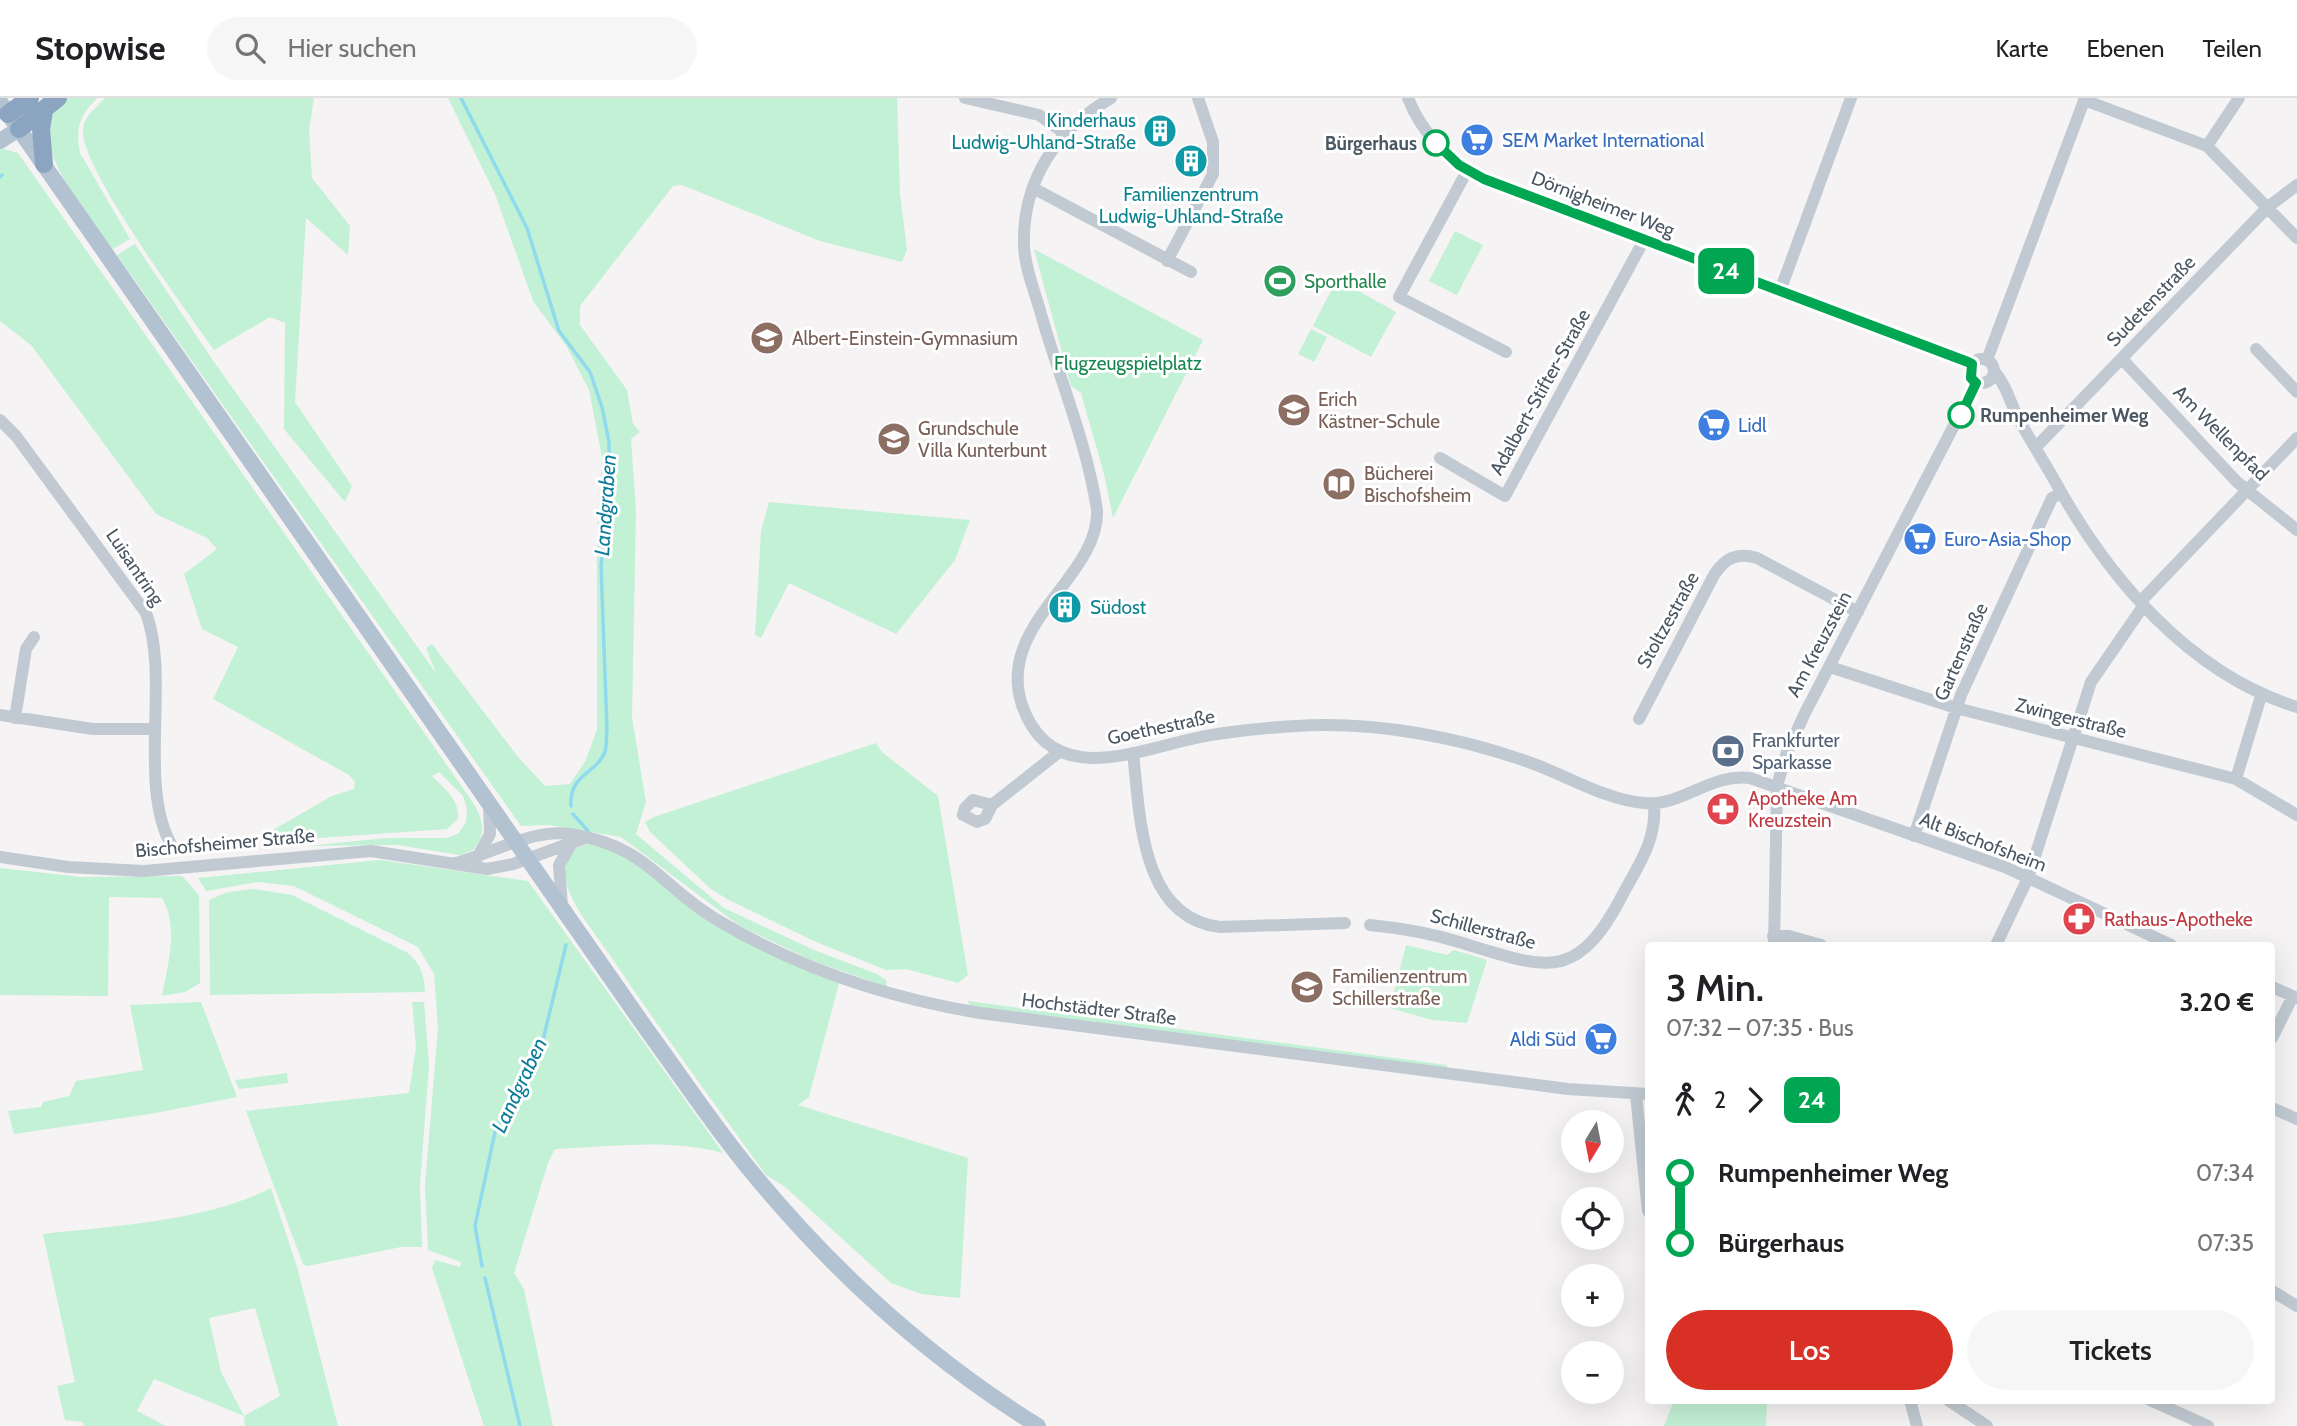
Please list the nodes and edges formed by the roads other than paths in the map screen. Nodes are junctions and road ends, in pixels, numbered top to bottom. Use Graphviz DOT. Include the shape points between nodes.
graph roads {
  1 [pos="30,98"];
  2 [pos="58,98"];
  3 [pos="965,98"];
  4 [pos="1111,98"];
  5 [pos="1198,98"];
  6 [pos="1408,98"];
  7 [pos="1851,98"];
  8 [pos="2239,98"];
  9 [pos="2084,99"];
  10 [pos="44,111"];
  11 [pos="7,116"];
  12 [pos="1064,133"];
  13 [pos="0,141"];
  14 [pos="2207,145"];
  15 [pos="44,164"];
  16 [pos="1467,171"];
  17 [pos="2297,185"];
  18 [pos="1032,188"];
  19 [pos="2268,208"];
  20 [pos="2297,238"];
  21 [pos="1644,240"];
  22 [pos="1167,261"];
  23 [pos="1191,272"];
  24 [pos="1780,291"];
  25 [pos="2256,349"];
  26 [pos="1506,352"];
  27 [pos="2122,359"];
  28 [pos="1972,364"];
  29 [pos="1990,366"];
  30 [pos="1981,383"];
  31 [pos="2297,392"];
  32 [pos="2013,407"];
  33 [pos="0,420"];
  34 [pos="2297,438"];
  35 [pos="2036,447"];
  36 [pos="1440,458"];
  37 [pos="2248,491"];
  38 [pos="2061,493"];
  39 [pos="2297,530"];
  40 [pos="2143,603"];
  41 [pos="1858,612"];
  42 [pos="34,636"];
  43 [pos="1830,667"];
  44 [pos="2261,696"];
  45 [pos="2297,707"];
  46 [pos="1956,708"];
  47 [pos="0,715"];
  48 [pos="15,718"];
  49 [pos="1639,719"];
  50 [pos="155,729"];
  51 [pos="2072,738"];
  52 [pos="1059,752"];
  53 [pos="1133,753"];
  54 [pos="2236,779"];
  55 [pos="1777,786"];
  56 [pos="489,803"];
  57 [pos="1654,804"];
  58 [pos="992,805"];
  59 [pos="2297,815"];
  60 [pos="1914,836"];
  61 [pos="579,840"];
  62 [pos="516,842"];
  63 [pos="173,848"];
  64 [pos="0,857"];
  65 [pos="477,858"];
  66 [pos="528,859"];
  67 [pos="452,864"];
  68 [pos="2028,878"];
  69 [pos="562,906"];
  70 [pos="1345,923"];
  71 [pos="1370,925"];
  72 [pos="1774,940"];
  73 [pos="1810,942"];
  74 [pos="1997,942"];
  75 [pos="2165,942"];
  76 [pos="2275,988"];
  77 [pos="2295,997"];
  78 [pos="2275,1033"];
  79 [pos="1642,1095"];
  80 [pos="2275,1109"];
  81 [pos="2297,1119"];
  82 [pos="1645,1138"];
  83 [pos="2275,1293"];
  84 [pos="2297,1306"];
  85 [pos="1911,1404"];
  86 [pos="1954,1404"];
  87 [pos="2159,1404"];
  88 [pos="1038,1426"];
  89 [pos="1917,1426"];
  90 [pos="1987,1426"];
  91 [pos="2208,1426"];
  1 -- 11 [label="highway"];
  2 -- 10 [label="highway"];
  3 -- 12 [label="street" via="1039,115"];
  4 -- 12 [label="street"];
  5 -- 22 [label="street" via="1213,142 1213,174"];
  6 -- 16 [label="street, Dörnigheimer Weg" via="1436,143"];
  7 -- 24 [label="street"];
  8 -- 14 [label="street"];
  9 -- 14 [label="street"];
  9 -- 29 [label="street"];
  10 -- 11 [label="highway"];
  10 -- 15 [label="highway"];
  11 -- 13 [label="main road"];
  11 -- 15 [label="main road"];
  12 -- 18 [label="street" via="1043,162"];
  14 -- 19 [label="street"];
  15 -- 56 [label="main road"];
  16 -- 21 [label="street, Dörnigheimer Weg"];
  16 -- 26 [label="street" via="1399,297"];
  17 -- 19 [label="street, Sudetenstraße"];
  18 -- 22 [label="street"];
  18 -- 52 [label="street" via="1025,228 1026,261 1097,510 1090,544 1044,609 1020,664 1023,706 1037,731"];
  19 -- 20 [label="street"];
  19 -- 27 [label="street, Sudetenstraße"];
  21 -- 24 [label="street, Dörnigheimer Weg"];
  21 -- 36 [label="street, Adalbert-Stifter-Straße" via="1505,496"];
  22 -- 23 [label="street"];
  24 -- 28 [label="street, Dörnigheimer Weg"];
  25 -- 31 [label="street"];
  27 -- 35 [label="street, Sudetenstraße"];
  27 -- 37 [label="street, Am Wellenpfad"];
  28 -- 29 [label="street" via="1979,359"];
  28 -- 30 [label="street" via="1970,373"];
  29 -- 30 [label="street, Am Kreuzstein"];
  29 -- 32 [label="street"];
  30 -- 32 [label="street"];
  30 -- 41 [label="street, Am Kreuzstein"];
  32 -- 35 [label="street"];
  33 -- 50 [label="street, Luisantring" via="143,608 151,635"];
  34 -- 37 [label="street"];
  35 -- 38 [label="street"];
  37 -- 39 [label="street, Am Wellenpfad"];
  37 -- 40 [label="street"];
  38 -- 40 [label="street"];
  38 -- 46 [label="street, Gartenstraße" via="2052,498"];
  40 -- 44 [label="street" via="2186,646"];
  40 -- 51 [label="street" via="2095,673"];
  41 -- 43 [label="street, Am Kreuzstein"];
  41 -- 49 [label="street, Stoltzestraße" via="1757,558 1730,558 1714,575"];
  42 -- 48 [label="street" via="26,649"];
  43 -- 46 [label="street, Zwingerstraße"];
  43 -- 55 [label="street, Am Kreuzstein" via="1795,733"];
  44 -- 45 [label="street"];
  44 -- 54 [label="street"];
  46 -- 51 [label="street, Zwingerstraße"];
  46 -- 60 [label="street, Gartenstraße"];
  47 -- 48 [label="street"];
  48 -- 50 [label="street" via="93,729"];
  50 -- 63 [label="street, Luisantring" via="160,816"];
  51 -- 54 [label="street, Zwingerstraße"];
  51 -- 68 [label="street"];
  52 -- 53 [label="street, Goethestraße" via="1087,759"];
  52 -- 58 [label="street"];
  53 -- 57 [label="street, Goethestraße" via="1199,737 1274,727 1373,728 1480,747 1618,796"];
  53 -- 70 [label="street" via="1151,862 1161,887 1186,917 1220,927"];
  54 -- 59 [label="street, Zwingerstraße"];
  55 -- 57 [label="street" via="1730,777"];
  55 -- 60 [label="street, Alt Bischofsheim"];
  55 -- 72 [label="street, Am Kreuzstein"];
  56 -- 62 [label="main road"];
  56 -- 65 [label="street" via="490,834"];
  57 -- 71 [label="street, Schillerstraße" via="1654,834 1623,895 1604,931 1574,956 1551,964 1528,964 1441,936"];
  60 -- 68 [label="street, Alt Bischofsheim"];
  61 -- 62 [label="street, Hochstädter Straße" via="556,833"];
  61 -- 66 [label="street"];
  61 -- 69 [label="street" via="559,865"];
  61 -- 79 [label="street, Hochstädter Straße" via="626,849 710,915 777,951 838,977 913,1000 980,1013"];
  62 -- 65 [label="street, Bischofsheimer Straße"];
  62 -- 66 [label="main road"];
  64 -- 67 [label="street, Bischofsheimer Straße" via="144,871 371,851"];
  65 -- 67 [label="street, Bischofsheimer Straße"];
  66 -- 67 [label="street, Bischofsheimer Straße" via="487,869"];
  66 -- 69 [label="main road"];
  68 -- 74 [label="street"];
  68 -- 75 [label="street, Alt Bischofsheim"];
  69 -- 88 [label="main road" via="722,1133 792,1219 852,1282 933,1353"];
  72 -- 73 [label="street" via="1789,936"];
  76 -- 77 [label="street"];
  77 -- 78 [label="street"];
  79 -- 82 [label="street"];
  80 -- 81 [label="street"];
  83 -- 84 [label="street"];
  85 -- 89 [label="street"];
  86 -- 90 [label="street"];
  87 -- 91 [label="street"];
}
